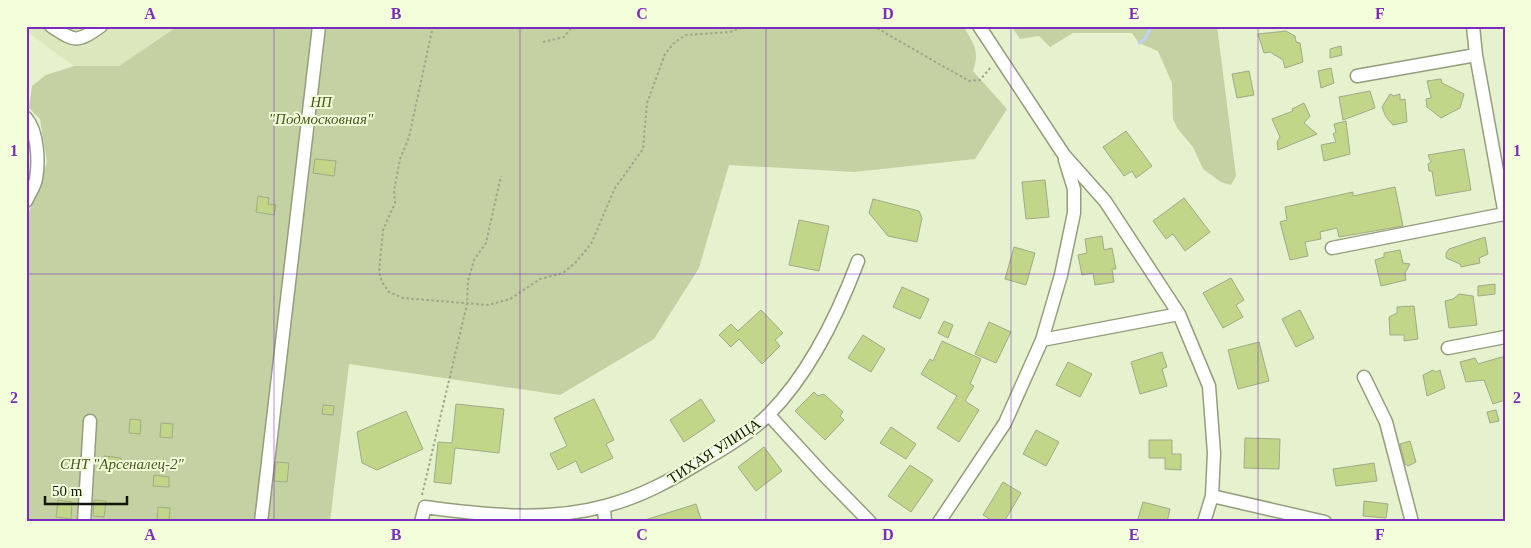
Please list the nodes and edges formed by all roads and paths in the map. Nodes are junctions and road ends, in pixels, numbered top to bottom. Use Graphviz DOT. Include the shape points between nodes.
graph roads {
  1 [pos="51,26"];
  2 [pos="101,26"];
  3 [pos="318,26"];
  4 [pos="433,26"];
  5 [pos="573,26"];
  6 [pos="748,26"];
  7 [pos="873,26"];
  8 [pos="979,26"];
  9 [pos="1473,26"];
  10 [pos="543,42"];
  11 [pos="1476,55"];
  12 [pos="999,57"];
  13 [pos="1357,76"];
  14 [pos="26,118"];
  15 [pos="1064,155"];
  16 [pos="501,176"];
  17 [pos="26,201"];
  18 [pos="1505,215"];
  19 [pos="1332,248"];
  20 [pos="858,261"];
  21 [pos="467,304"];
  22 [pos="1179,314"];
  23 [pos="1505,337"];
  24 [pos="1042,340"];
  25 [pos="1448,348"];
  26 [pos="1364,377"];
  27 [pos="769,415"];
  28 [pos="90,421"];
  29 [pos="1212,496"];
  30 [pos="604,506"];
  31 [pos="425,507"];
  32 [pos="84,522"];
  33 [pos="261,522"];
  34 [pos="421,522"];
  35 [pos="605,522"];
  36 [pos="870,522"];
  37 [pos="939,522"];
  38 [pos="1204,522"];
  39 [pos="1325,522"];
  40 [pos="1412,522"];
  1 -- 2 [label="street" via="70,39 82,40"];
  3 -- 33 [label="street"];
  4 -- 21 [label="path" via="409,137 400,159 395,203 383,230 379,272 389,292 403,298"];
  5 -- 10 [label="path" via="564,37"];
  6 -- 21 [label="path" via="730,32 686,35 665,54 647,102 643,149 615,188 591,244 576,263 563,273 540,279 510,299 488,305"];
  7 -- 12 [label="path" via="969,81 980,80"];
  8 -- 12 [label="street"];
  9 -- 11 [label="street"];
  11 -- 13 [label="street"];
  11 -- 18 [label="street"];
  12 -- 15 [label="street"];
  14 -- 17 [label="street" via="36,145 36,180"];
  15 -- 22 [label="street" via="1105,201"];
  15 -- 24 [label="street" via="1074,189 1074,212 1061,276"];
  16 -- 21 [label="path" via="486,243 474,260 468,281"];
  18 -- 19 [label="street"];
  20 -- 27 [label="street, ТИХАЯ УЛИЦА" via="810,362"];
  21 -- 31 [label="path" via="421,491"];
  22 -- 24 [label="street"];
  22 -- 29 [label="street" via="1209,386 1214,453"];
  23 -- 25 [label="street"];
  24 -- 37 [label="street" via="1005,424"];
  26 -- 40 [label="street" via="1386,422"];
  27 -- 30 [label="street, ТИХАЯ УЛИЦА" via="672,480"];
  27 -- 36 [label="street"];
  28 -- 32 [label="street"];
  29 -- 38 [label="street"];
  29 -- 39 [label="street"];
  30 -- 31 [label="street, ТИХАЯ УЛИЦА" via="554,514 514,515 474,514"];
  30 -- 35 [label="street"];
  31 -- 34 [label="street"];
}
